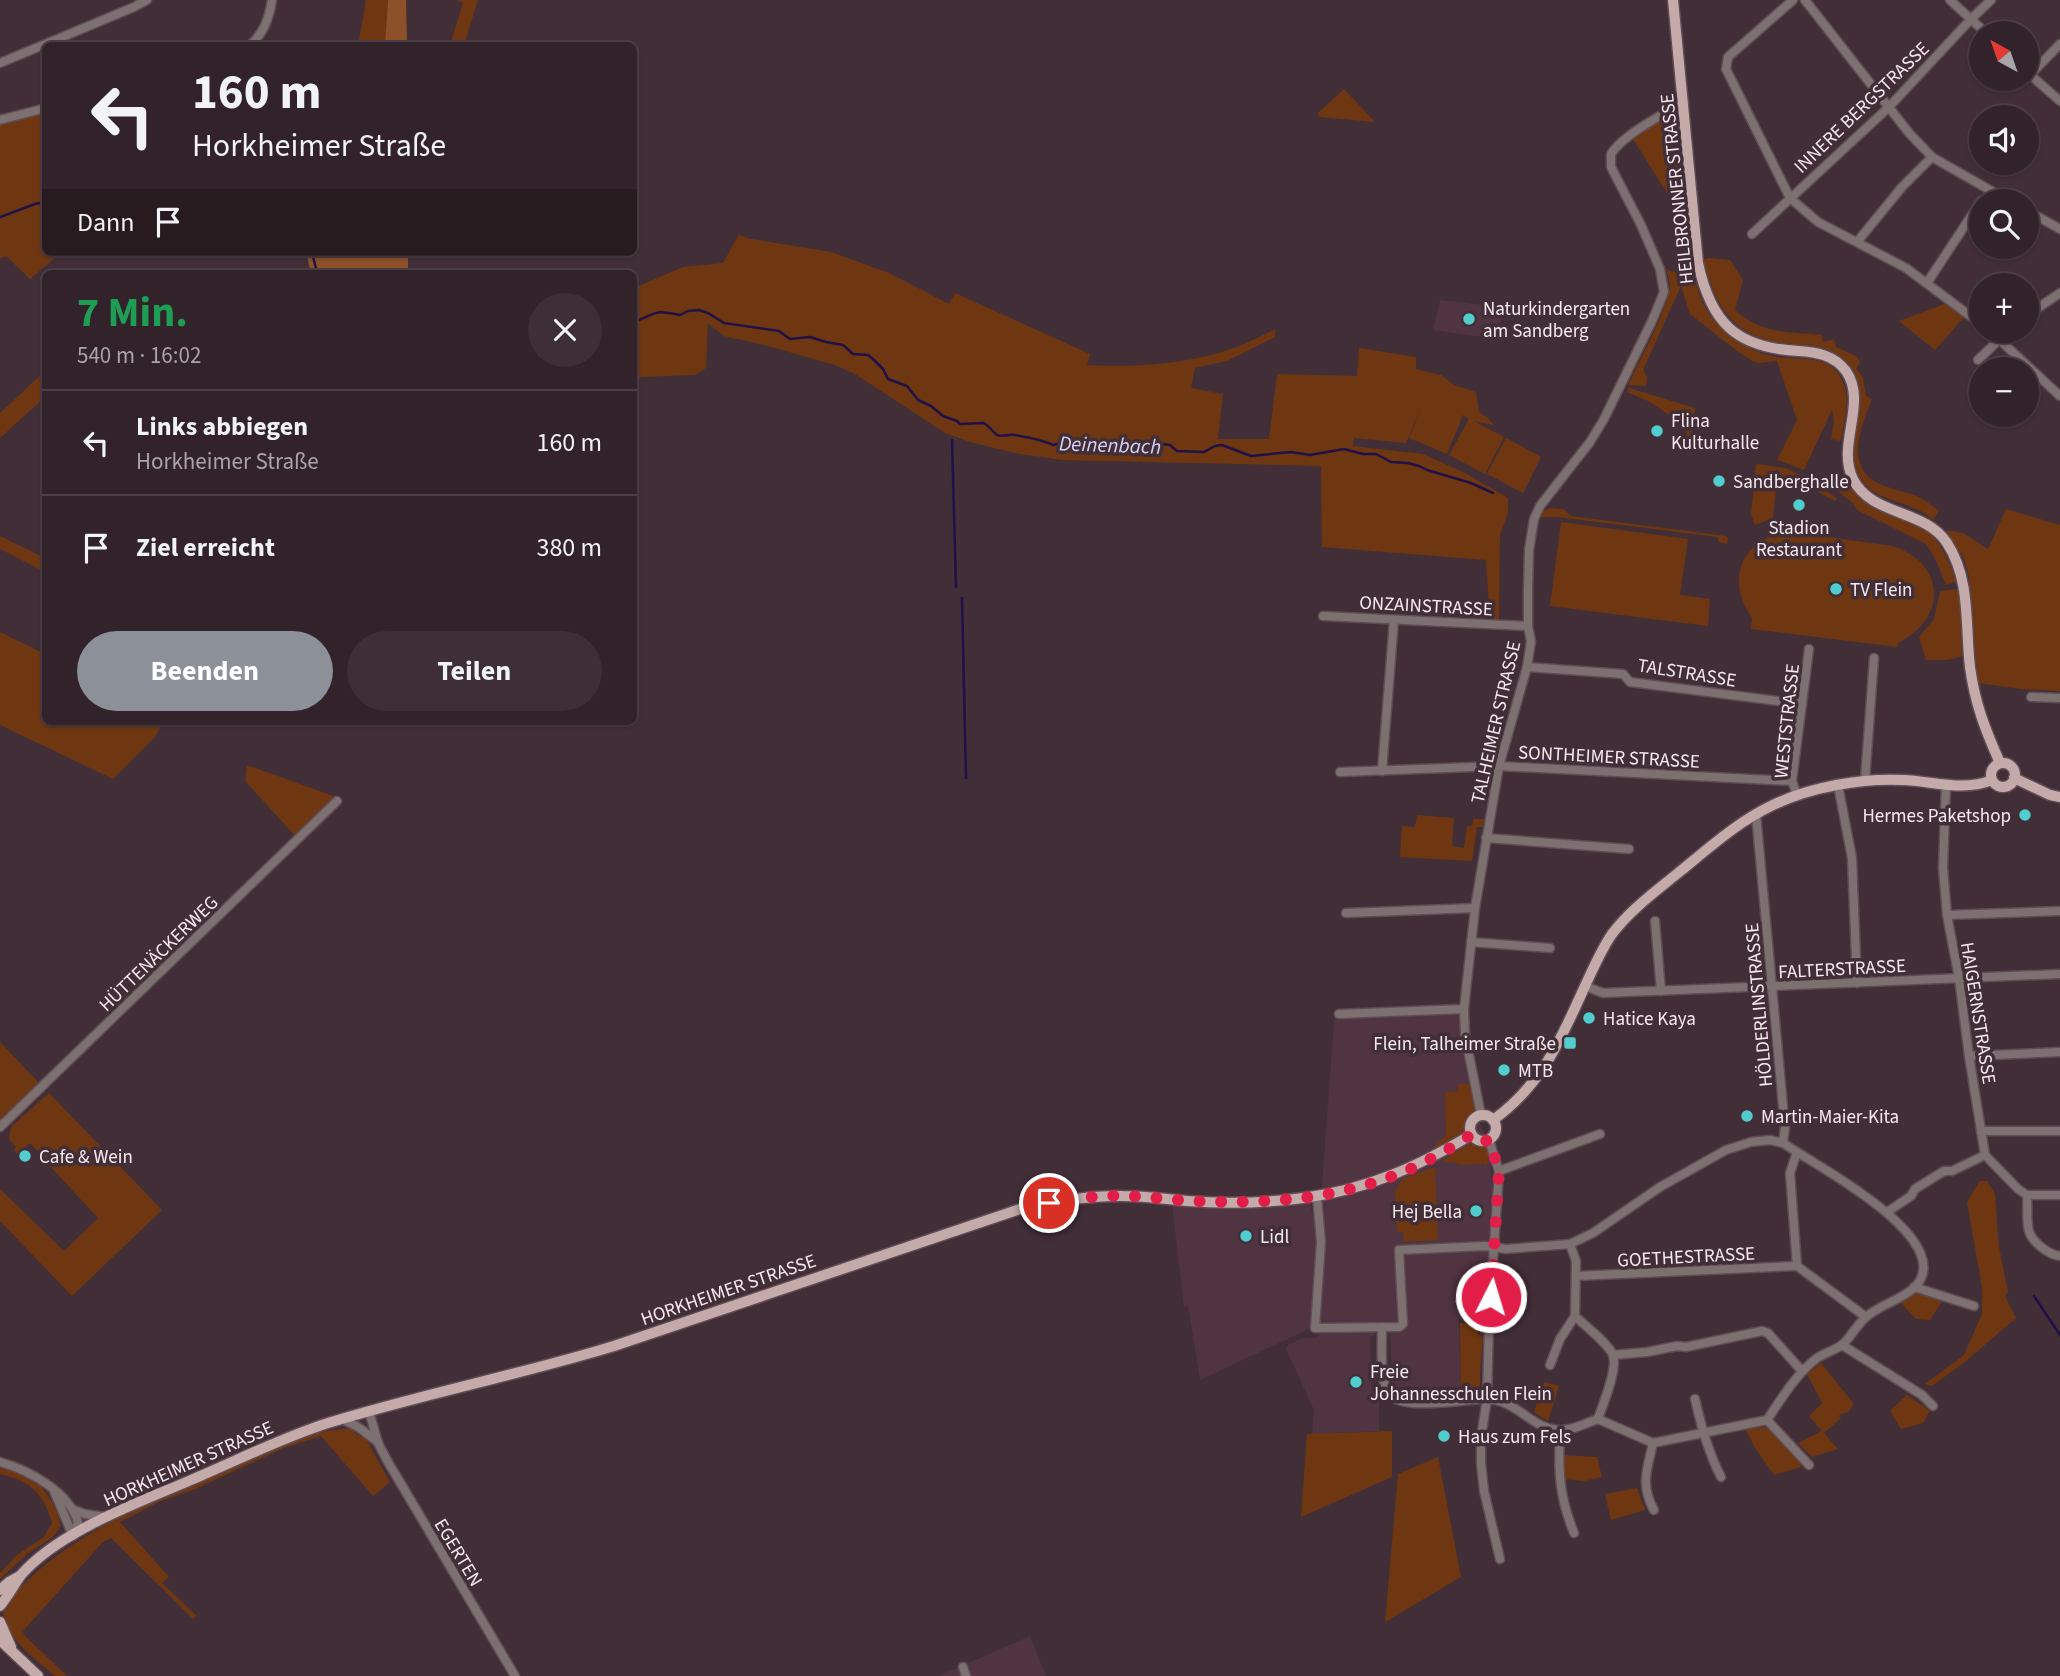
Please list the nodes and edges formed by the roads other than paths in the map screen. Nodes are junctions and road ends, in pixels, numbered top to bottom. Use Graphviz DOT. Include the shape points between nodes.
graph roads {
  1 [pos="147,0"];
  2 [pos="272,0"];
  3 [pos="1673,0"];
  4 [pos="1793,0"];
  5 [pos="1950,0"];
  6 [pos="1991,0"];
  7 [pos="1809,1"];
  8 [pos="1971,19"];
  9 [pos="51,42"];
  10 [pos="253,42"];
  11 [pos="2060,44"];
  12 [pos="42,46"];
  13 [pos="0,63"];
  14 [pos="2039,63"];
  15 [pos="2039,83"];
  16 [pos="2060,101"];
  17 [pos="1684,103"];
  18 [pos="1889,107"];
  19 [pos="42,109"];
  20 [pos="0,120"];
  21 [pos="1932,157"];
  22 [pos="1986,189"];
  23 [pos="1790,198"];
  24 [pos="2039,217"];
  25 [pos="1969,219"];
  26 [pos="2060,229"];
  27 [pos="1752,234"];
  28 [pos="1857,242"];
  29 [pos="1927,283"];
  30 [pos="2060,293"];
  31 [pos="2039,307"];
  32 [pos="1969,315"];
  33 [pos="1994,343"];
  34 [pos="2004,343"];
  35 [pos="1981,357"];
  36 [pos="2060,396"];
  37 [pos="1323,616"];
  38 [pos="1394,620"];
  39 [pos="1528,626"];
  40 [pos="1810,649"];
  41 [pos="1874,658"];
  42 [pos="1527,667"];
  43 [pos="2031,697"];
  44 [pos="2060,698"];
  45 [pos="1802,704"];
  46 [pos="2000,762"];
  47 [pos="1499,766"];
  48 [pos="1382,771"];
  49 [pos="1340,772"];
  50 [pos="2014,778"];
  51 [pos="1792,780"];
  52 [pos="1865,780"];
  53 [pos="1992,780"];
  54 [pos="1838,785"];
  55 [pos="1946,785"];
  56 [pos="1797,795"];
  57 [pos="2060,797"];
  58 [pos="337,801"];
  59 [pos="1756,814"];
  60 [pos="1486,838"];
  61 [pos="1629,849"];
  62 [pos="1475,908"];
  63 [pos="2060,911"];
  64 [pos="1346,913"];
  65 [pos="1947,915"];
  66 [pos="1656,921"];
  67 [pos="1472,942"];
  68 [pos="1550,948"];
  69 [pos="2060,974"];
  70 [pos="1959,978"];
  71 [pos="1857,983"];
  72 [pos="1586,986"];
  73 [pos="1772,987"];
  74 [pos="1661,990"];
  75 [pos="1464,1009"];
  76 [pos="1339,1014"];
  77 [pos="2060,1052"];
  78 [pos="1969,1056"];
  79 [pos="1481,1115"];
  80 [pos="1493,1120"];
  81 [pos="0,1127"];
  82 [pos="1981,1131"];
  83 [pos="2060,1131"];
  84 [pos="1600,1133"];
  85 [pos="1471,1135"];
  86 [pos="1489,1140"];
  87 [pos="1783,1143"];
  88 [pos="1797,1152"];
  89 [pos="1985,1155"];
  90 [pos="1499,1171"];
  91 [pos="2027,1195"];
  92 [pos="2060,1195"];
  93 [pos="1317,1196"];
  94 [pos="1887,1212"];
  95 [pos="1570,1244"];
  96 [pos="1495,1247"];
  97 [pos="2060,1255"];
  98 [pos="1797,1266"];
  99 [pos="1576,1276"];
  100 [pos="1914,1287"];
  101 [pos="1974,1306"];
  102 [pos="1575,1316"];
  103 [pos="1866,1317"];
  104 [pos="1382,1327"];
  105 [pos="1843,1345"];
  106 [pos="1613,1355"];
  107 [pos="1550,1364"];
  108 [pos="1802,1371"];
  109 [pos="1487,1399"];
  110 [pos="1695,1399"];
  111 [pos="1933,1406"];
  112 [pos="369,1411"];
  113 [pos="342,1419"];
  114 [pos="1598,1419"];
  115 [pos="1767,1420"];
  116 [pos="1560,1431"];
  117 [pos="1702,1432"];
  118 [pos="379,1443"];
  119 [pos="1653,1443"];
  120 [pos="0,1462"];
  121 [pos="1809,1465"];
  122 [pos="1721,1477"];
  123 [pos="54,1491"];
  124 [pos="72,1509"];
  125 [pos="1654,1510"];
  126 [pos="108,1517"];
  127 [pos="1574,1533"];
  128 [pos="73,1536"];
  129 [pos="1500,1559"];
  130 [pos="21,1576"];
  131 [pos="0,1590"];
  132 [pos="0,1606"];
  133 [pos="0,1622"];
  134 [pos="0,1640"];
  135 [pos="13,1653"];
  136 [pos="38,1676"];
  137 [pos="514,1676"];
  1 -- 9 [label="street"];
  2 -- 10 [label="street" via="270,16"];
  3 -- 17 [label="main road, HEILBRONNER STRASSE"];
  4 -- 23 [label="street" via="1728,57 1726,69"];
  5 -- 8 [label="street"];
  6 -- 8 [label="street, INNERE BERGSTRASSE"];
  7 -- 18 [label="street"];
  8 -- 18 [label="street, INNERE BERGSTRASSE"];
  11 -- 14 [label="street"];
  12 -- 13 [label="street"];
  15 -- 16 [label="street"];
  17 -- 39 [label="street, TALHEIMER STRASSE" via="1633,134 1611,154 1611,167 1660,268 1664,292 1604,419 1536,511 1529,550"];
  17 -- 46 [label="main road, HEILBRONNER STRASSE" via="1703,288 1722,321 1750,342 1770,349 1827,355 1847,372 1854,400 1848,457 1853,481 1876,502 1922,521 1947,542 1964,586 1970,665 1981,720"];
  18 -- 21 [label="street"];
  18 -- 23 [label="street, INNERE BERGSTRASSE"];
  19 -- 20 [label="street"];
  21 -- 22 [label="street"];
  21 -- 28 [label="street"];
  23 -- 27 [label="street, INNERE BERGSTRASSE"];
  23 -- 28 [label="street" via="1818,222"];
  24 -- 26 [label="street"];
  25 -- 29 [label="street"];
  28 -- 29 [label="street"];
  29 -- 32 [label="street"];
  30 -- 31 [label="street"];
  33 -- 35 [label="street"];
  34 -- 36 [label="street"];
  37 -- 38 [label="street, ONZAINSTRASSE"];
  38 -- 39 [label="street, ONZAINSTRASSE"];
  38 -- 48 [label="street"];
  39 -- 42 [label="street, TALHEIMER STRASSE"];
  40 -- 45 [label="street, WESTSTRASSE"];
  41 -- 52 [label="street"];
  42 -- 45 [label="street, TALSTRASSE" via="1623,674 1630,682"];
  42 -- 47 [label="street, TALHEIMER STRASSE"];
  43 -- 44 [label="street"];
  45 -- 51 [label="street, WESTSTRASSE"];
  46 -- 50 [label="main road" via="2012,766"];
  46 -- 53 [label="main road" via="1992,769"];
  47 -- 48 [label="street, SONTHEIMER STRASSE"];
  47 -- 51 [label="street, SONTHEIMER STRASSE"];
  47 -- 60 [label="street, TALHEIMER STRASSE"];
  48 -- 49 [label="street, SONTHEIMER STRASSE"];
  50 -- 53 [label="main road" via="2005,787"];
  50 -- 57 [label="main road"];
  51 -- 56 [label="street, WESTSTRASSE"];
  52 -- 54 [label="main road"];
  52 -- 55 [label="main road"];
  53 -- 55 [label="main road" via="1979,785"];
  54 -- 56 [label="main road"];
  54 -- 71 [label="street" via="1852,858"];
  55 -- 65 [label="street, HAIGERNSTRASSE" via="1943,867"];
  56 -- 59 [label="main road"];
  58 -- 81 [label="street, HÜTTENÄCKERWEG"];
  59 -- 72 [label="main road" via="1720,838 1626,918 1612,934"];
  59 -- 73 [label="street, HÖLDERLINSTRASSE"];
  60 -- 61 [label="street"];
  60 -- 62 [label="street, TALHEIMER STRASSE"];
  62 -- 64 [label="street"];
  62 -- 67 [label="street, TALHEIMER STRASSE"];
  63 -- 65 [label="street"];
  65 -- 70 [label="street, HAIGERNSTRASSE"];
  66 -- 74 [label="street"];
  67 -- 68 [label="street"];
  67 -- 75 [label="street, TALHEIMER STRASSE"];
  69 -- 70 [label="street, FALTERSTRASSE"];
  70 -- 71 [label="street, FALTERSTRASSE"];
  70 -- 78 [label="street, HAIGERNSTRASSE"];
  71 -- 73 [label="street, FALTERSTRASSE"];
  72 -- 74 [label="street, FALTERSTRASSE" via="1603,993"];
  72 -- 80 [label="main road" via="1545,1067 1518,1100"];
  73 -- 74 [label="street, FALTERSTRASSE"];
  73 -- 87 [label="street, HÖLDERLINSTRASSE" via="1786,1128"];
  75 -- 76 [label="street"];
  75 -- 79 [label="street, TALHEIMER STRASSE"];
  77 -- 78 [label="street"];
  78 -- 82 [label="street, HAIGERNSTRASSE"];
  79 -- 80 [label="main road"];
  79 -- 85 [label="main road" via="1471,1123"];
  80 -- 86 [label="main road" via="1496,1129"];
  82 -- 83 [label="street"];
  82 -- 89 [label="street, HAIGERNSTRASSE"];
  84 -- 90 [label="street"];
  85 -- 86 [label="main road" via="1481,1142"];
  85 -- 93 [label="main road, HORKHEIMER STRASSE" via="1401,1173"];
  86 -- 90 [label="street"];
  87 -- 88 [label="street"];
  87 -- 95 [label="street" via="1751,1142 1726,1150"];
  88 -- 94 [label="street"];
  88 -- 98 [label="street" via="1790,1173"];
  89 -- 91 [label="street"];
  89 -- 94 [label="street" via="1944,1171"];
  90 -- 96 [label="street"];
  91 -- 92 [label="street"];
  91 -- 97 [label="street" via="2029,1231 2047,1251"];
  93 -- 104 [label="street" via="1321,1242 1315,1328"];
  93 -- 112 [label="main road, HORKHEIMER STRASSE" via="1230,1202 1121,1196 1076,1198 1023,1209 561,1362"];
  94 -- 100 [label="street" via="1920,1252 1921,1276"];
  95 -- 96 [label="street"];
  95 -- 99 [label="street"];
  96 -- 104 [label="street" via="1399,1250 1403,1324"];
  96 -- 109 [label="street"];
  98 -- 99 [label="street, GOETHESTRASSE"];
  98 -- 103 [label="street"];
  99 -- 102 [label="street"];
  100 -- 101 [label="street"];
  100 -- 103 [label="street"];
  102 -- 106 [label="street"];
  102 -- 107 [label="street"];
  103 -- 105 [label="street"];
  104 -- 109 [label="street" via="1384,1384 1390,1396 1403,1402"];
  105 -- 108 [label="street" via="1819,1356"];
  105 -- 111 [label="street"];
  106 -- 108 [label="street" via="1686,1347 1762,1331"];
  106 -- 114 [label="street" via="1615,1365"];
  108 -- 115 [label="street"];
  109 -- 116 [label="street" via="1507,1402 1543,1427"];
  109 -- 129 [label="street" via="1482,1472"];
  110 -- 117 [label="street"];
  112 -- 113 [label="main road, HORKHEIMER STRASSE"];
  112 -- 118 [label="street, EGERTEN"];
  113 -- 118 [label="street, EGERTEN"];
  113 -- 126 [label="main road, HORKHEIMER STRASSE"];
  114 -- 116 [label="street"];
  114 -- 119 [label="street"];
  115 -- 117 [label="street"];
  115 -- 121 [label="street"];
  116 -- 127 [label="street" via="1559,1485"];
  117 -- 119 [label="street"];
  117 -- 122 [label="street"];
  118 -- 137 [label="street, EGERTEN"];
  119 -- 125 [label="street" via="1645,1489"];
  120 -- 123 [label="street" via="26,1471"];
  123 -- 124 [label="street"];
  123 -- 128 [label="street"];
  124 -- 126 [label="street"];
  124 -- 128 [label="street" via="78,1522"];
  126 -- 128 [label="main road, HORKHEIMER STRASSE"];
  128 -- 130 [label="main road, HORKHEIMER STRASSE"];
  130 -- 131 [label="main road, HORKHEIMER STRASSE"];
  130 -- 132 [label="main road, HORKHEIMER STRASSE"];
  133 -- 135 [label="main road"];
  134 -- 135 [label="main road"];
  135 -- 136 [label="main road"];
}
